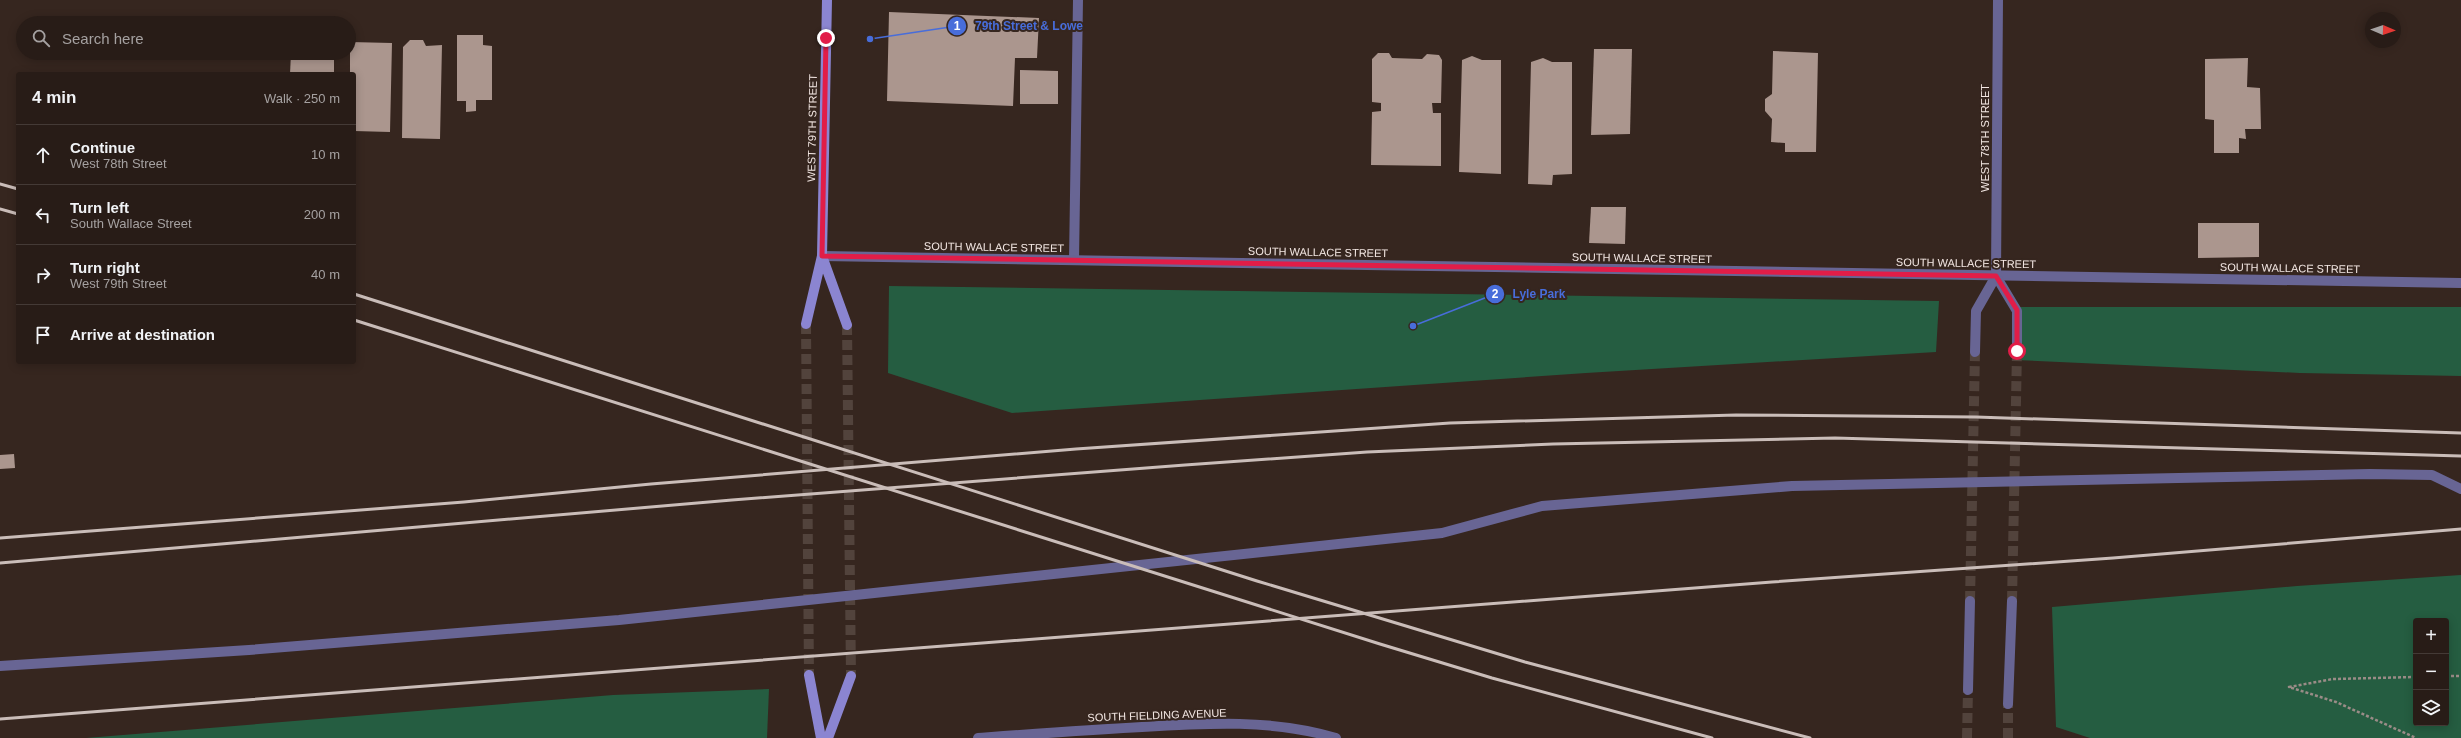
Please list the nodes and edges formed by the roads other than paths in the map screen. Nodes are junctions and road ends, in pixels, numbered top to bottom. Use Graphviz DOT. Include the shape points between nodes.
graph roads {
  1 [pos="827,0"];
  2 [pos="1078,0"];
  3 [pos="1998,0"];
  4 [pos="822,256"];
  5 [pos="1074,260"];
  6 [pos="1996,276"];
  7 [pos="2461,283"];
  8 [pos="806,324"];
  9 [pos="847,325"];
  10 [pos="2017,351"];
  11 [pos="1975,352"];
  12 [pos="2461,489"];
  13 [pos="1970,601"];
  14 [pos="2012,601"];
  15 [pos="0,666"];
  16 [pos="809,675"];
  17 [pos="851,676"];
  18 [pos="1968,690"];
  19 [pos="2008,704"];
  20 [pos="1080,734"];
  21 [pos="822,738"];
  22 [pos="828,738"];
  23 [pos="978,738"];
  24 [pos="1336,738"];
  1 -- 4 [label="main road, WEST 79TH STREET"];
  2 -- 5 [label="street"];
  3 -- 6 [label="street, WEST 78TH STREET"];
  4 -- 5 [label="street, SOUTH WALLACE STREET"];
  4 -- 8 [label="main road, WEST 79TH STREET"];
  4 -- 9 [label="main road, WEST 79TH STREET"];
  5 -- 6 [label="street, SOUTH WALLACE STREET"];
  6 -- 7 [label="street, SOUTH WALLACE STREET"];
  6 -- 10 [label="street" via="2017,310"];
  6 -- 11 [label="street" via="1976,310"];
  12 -- 15 [label="street" via="2432,475 2370,474 1792,486 1542,506 1442,533 619,620 249,650"];
  13 -- 18 [label="street"];
  14 -- 19 [label="street"];
  16 -- 21 [label="main road"];
  17 -- 22 [label="main road"];
  20 -- 23 [label="street, SOUTH FIELDING AVENUE"];
  20 -- 24 [label="street, SOUTH FIELDING AVENUE" via="1209,723 1270,725"];
}
